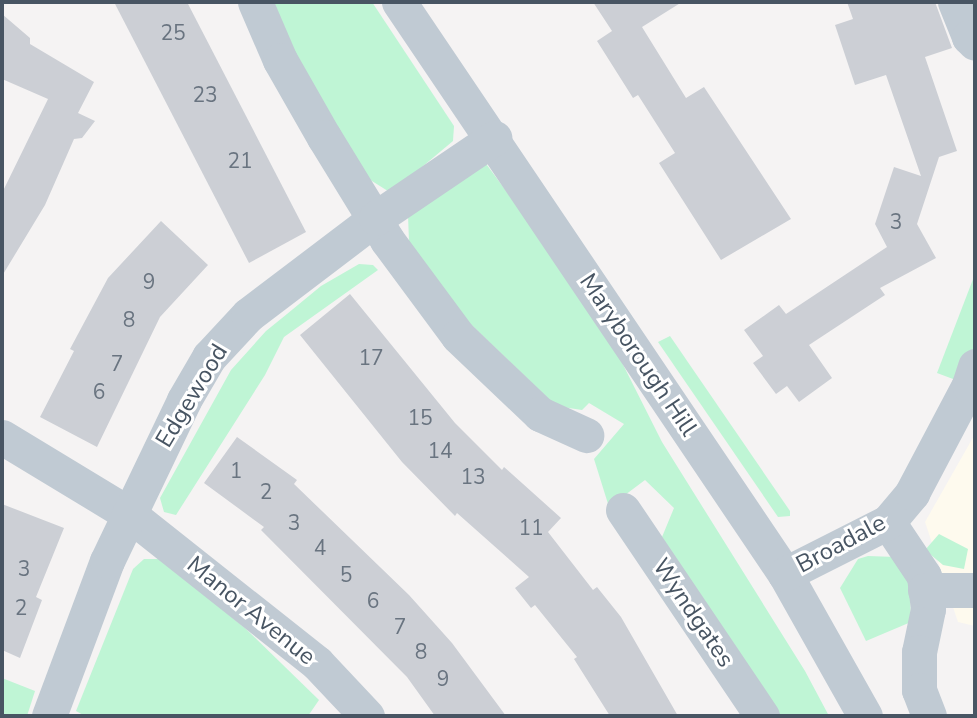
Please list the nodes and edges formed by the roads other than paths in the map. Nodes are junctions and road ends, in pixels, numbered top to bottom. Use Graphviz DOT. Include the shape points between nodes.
graph roads {
  1 [pos="255,2"];
  2 [pos="398,2"];
  3 [pos="954,2"];
  4 [pos="975,43"];
  5 [pos="494,138"];
  6 [pos="376,218"];
  7 [pos="973,379"];
  8 [pos="586,435"];
  9 [pos="2,437"];
  10 [pos="623,510"];
  11 [pos="129,513"];
  12 [pos="888,522"];
  13 [pos="785,574"];
  14 [pos="925,590"];
  15 [pos="975,590"];
  16 [pos="49,716"];
  17 [pos="367,716"];
  18 [pos="762,716"];
  19 [pos="865,716"];
  20 [pos="929,716"];
  1 -- 6 [label="street" via="280,60"];
  2 -- 5 [label="street, Maryborough Hill"];
  3 -- 4 [label="street"];
  5 -- 6 [label="street, Edgewood"];
  5 -- 13 [label="street, Maryborough Hill"];
  6 -- 8 [label="street" via="387,240 458,336 540,414"];
  6 -- 11 [label="street, Edgewood" via="248,315 209,357"];
  7 -- 12 [label="street, Broadale" via="912,494"];
  9 -- 11 [label="street, Manor Avenue"];
  10 -- 18 [label="street, Wyndgates"];
  11 -- 16 [label="street, Edgewood"];
  11 -- 17 [label="street, Manor Avenue" via="317,663"];
  12 -- 13 [label="street, Broadale"];
  12 -- 14 [label="street" via="924,576"];
  13 -- 19 [label="street, Maryborough Hill"];
  14 -- 15 [label="street"];
  14 -- 20 [label="street" via="928,609 919,652 919,690"];
}
